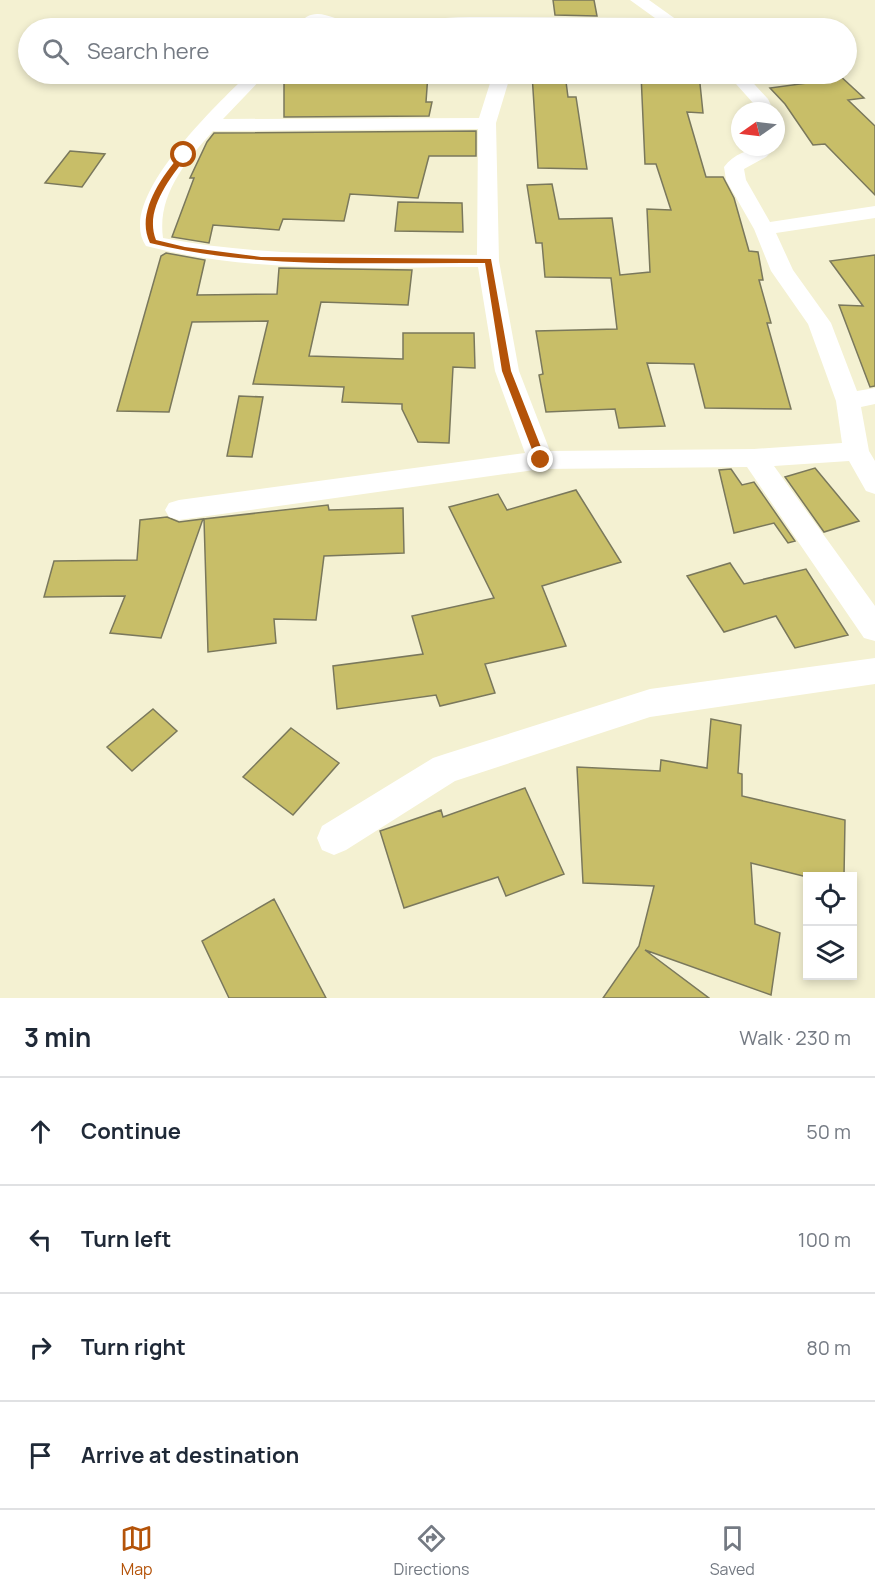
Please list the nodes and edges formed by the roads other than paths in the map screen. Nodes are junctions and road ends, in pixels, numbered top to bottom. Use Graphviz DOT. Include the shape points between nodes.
graph roads {
  1 [pos="638,0"];
  2 [pos="665,18"];
  3 [pos="247,84"];
  4 [pos="499,84"];
  5 [pos="745,84"];
  6 [pos="761,102"];
  7 [pos="487,123"];
  8 [pos="206,125"];
  9 [pos="752,156"];
  10 [pos="875,212"];
  11 [pos="764,230"];
  12 [pos="488,261"];
  13 [pos="875,396"];
  14 [pos="848,401"];
  15 [pos="856,451"];
  16 [pos="754,458"];
  17 [pos="541,460"];
  18 [pos="875,484"];
  19 [pos="179,510"];
  20 [pos="875,629"];
  21 [pos="875,671"];
  22 [pos="334,838"];
  1 -- 2 [label="street"];
  3 -- 8 [label="street"];
  4 -- 7 [label="street"];
  5 -- 6 [label="street"];
  7 -- 8 [label="street"];
  7 -- 12 [label="street"];
  8 -- 12 [label="street" via="165,177 150,216 148,230 153,242 261,259"];
  9 -- 11 [label="street" via="734,167 736,180"];
  10 -- 11 [label="street"];
  11 -- 14 [label="street" via="782,271 819,323"];
  12 -- 17 [label="street" via="507,371"];
  13 -- 14 [label="street"];
  14 -- 15 [label="street"];
  15 -- 16 [label="street"];
  15 -- 18 [label="street"];
  16 -- 17 [label="street"];
  16 -- 20 [label="street"];
  17 -- 19 [label="street"];
  21 -- 22 [label="street" via="650,703 445,769"];
}
